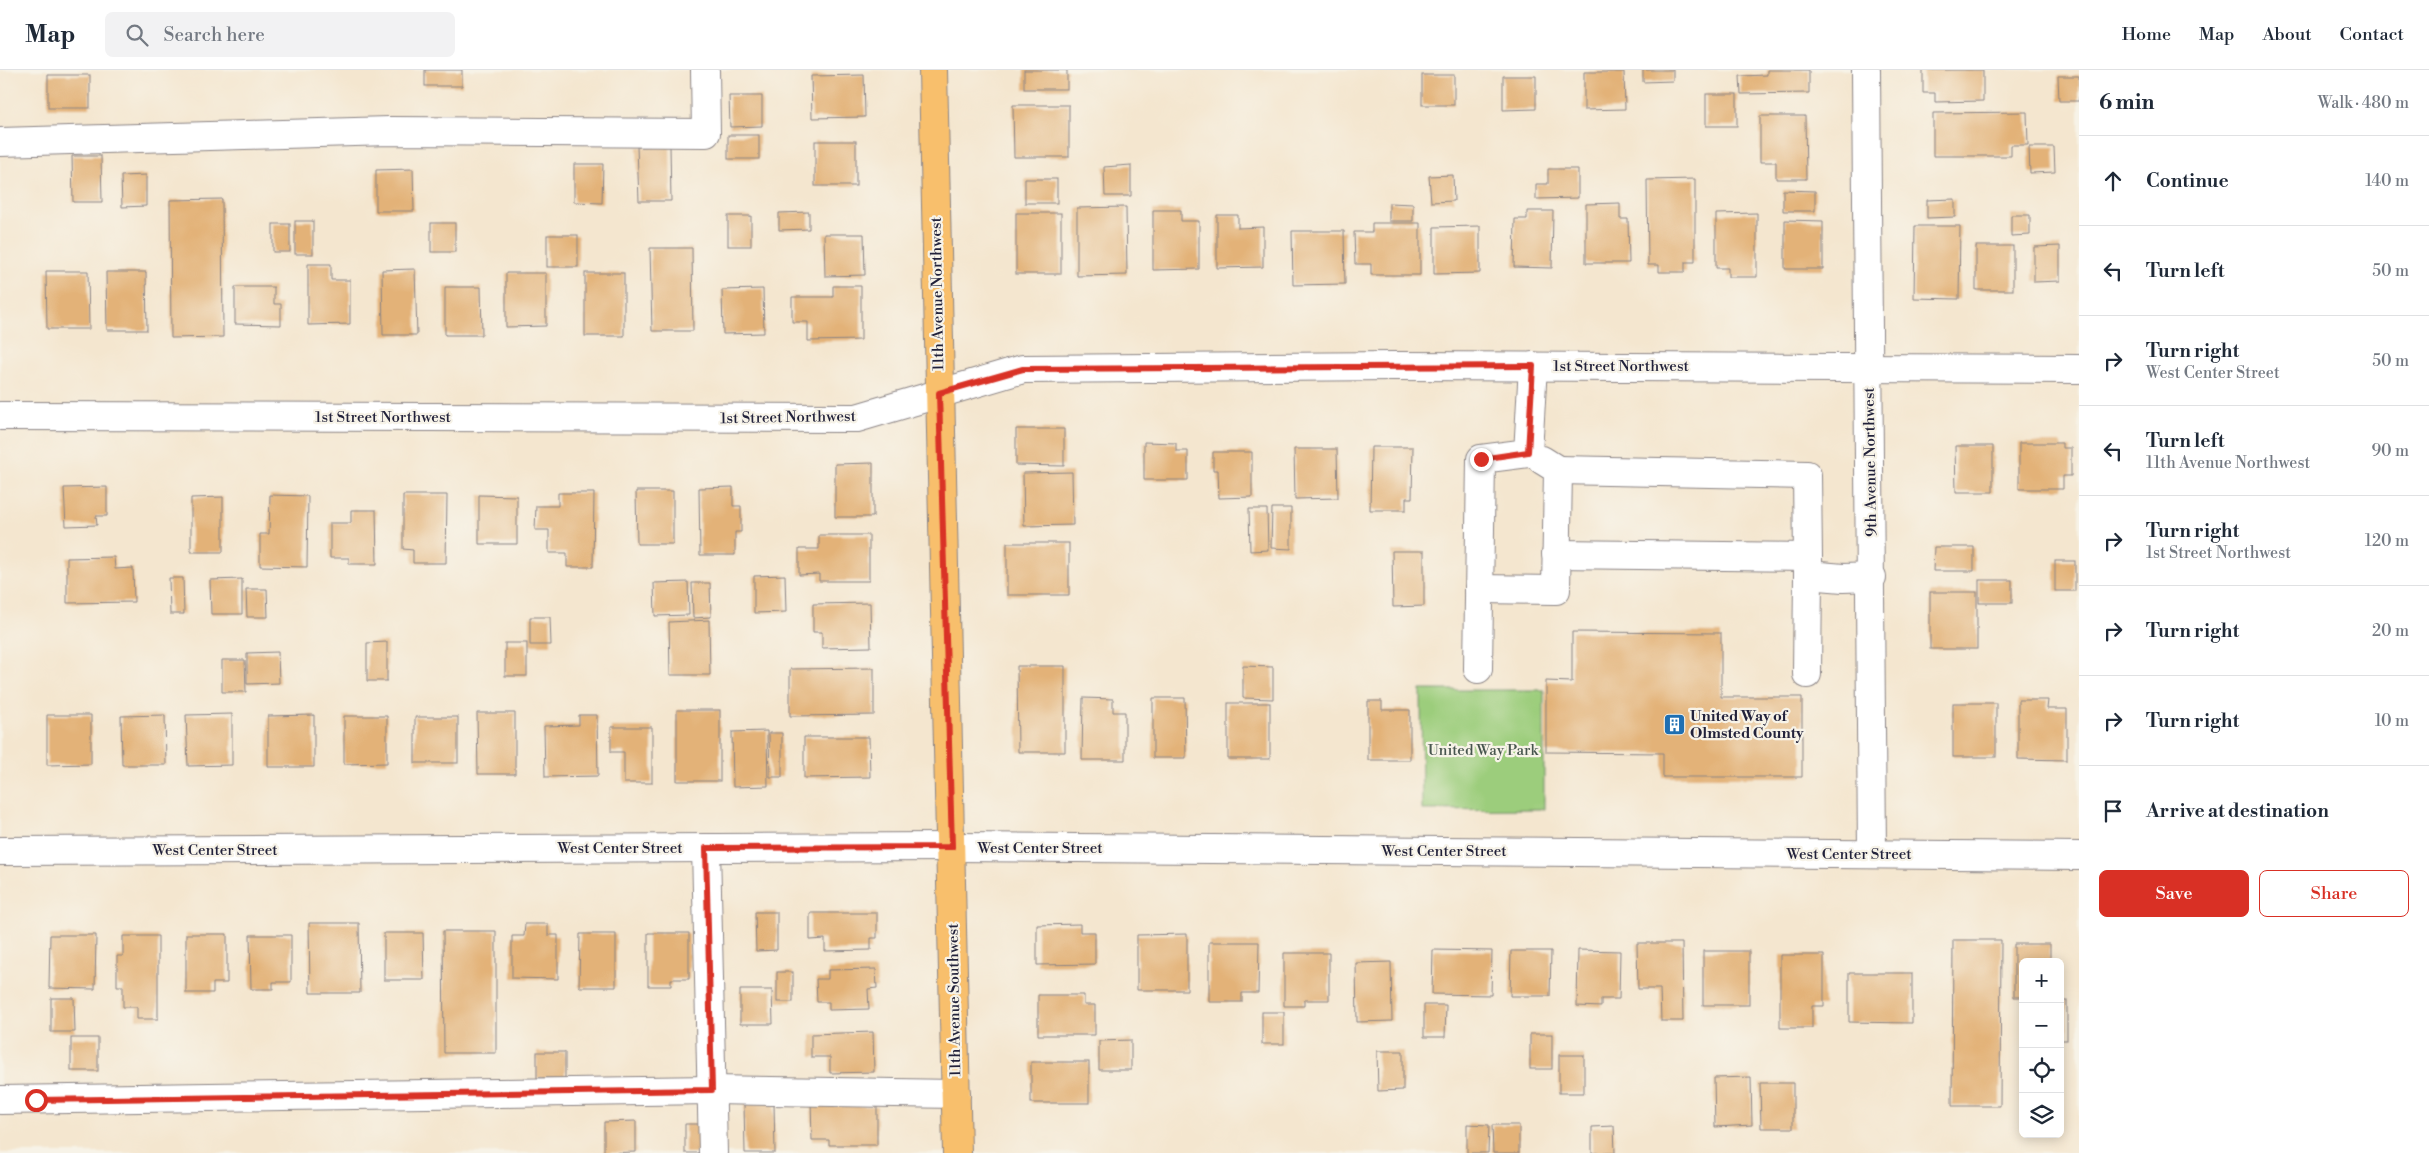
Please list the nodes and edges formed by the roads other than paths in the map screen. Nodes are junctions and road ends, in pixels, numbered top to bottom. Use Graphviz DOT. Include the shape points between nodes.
graph roads {
  1 [pos="705,70"];
  2 [pos="933,70"];
  3 [pos="1866,70"];
  4 [pos="0,142"];
  5 [pos="1533,366"];
  6 [pos="1868,366"];
  7 [pos="2079,369"];
  8 [pos="939,393"];
  9 [pos="0,416"];
  10 [pos="1528,452"];
  11 [pos="1558,470"];
  12 [pos="1556,554"];
  13 [pos="1808,566"];
  14 [pos="1872,577"];
  15 [pos="1479,589"];
  16 [pos="1478,669"];
  17 [pos="1806,674"];
  18 [pos="952,847"];
  19 [pos="706,848"];
  20 [pos="0,851"];
  21 [pos="1872,854"];
  22 [pos="2079,856"];
  23 [pos="712,1090"];
  24 [pos="956,1094"];
  25 [pos="0,1100"];
  26 [pos="713,1153"];
  27 [pos="957,1153"];
  1 -- 4 [label="street" via="706,133 390,132"];
  2 -- 8 [label="main road, 11th Avenue Northwest"];
  3 -- 6 [label="street, 9th Avenue Northwest"];
  5 -- 6 [label="street, 1st Street Northwest"];
  5 -- 8 [label="street, 1st Street Northwest" via="1023,369"];
  5 -- 10 [label="street"];
  6 -- 7 [label="street, 1st Street Northwest"];
  6 -- 14 [label="street, 9th Avenue Northwest"];
  8 -- 9 [label="street, 1st Street Northwest" via="857,418"];
  8 -- 18 [label="main road, 11th Avenue Northwest"];
  10 -- 11 [label="street"];
  10 -- 15 [label="street" via="1481,459"];
  11 -- 12 [label="street"];
  11 -- 13 [label="street" via="1807,475"];
  12 -- 13 [label="street"];
  12 -- 15 [label="street" via="1556,590"];
  13 -- 14 [label="street" via="1843,578"];
  13 -- 17 [label="street"];
  14 -- 21 [label="street, 9th Avenue Northwest"];
  15 -- 16 [label="street"];
  18 -- 19 [label="street, West Center Street"];
  18 -- 21 [label="street, West Center Street"];
  18 -- 24 [label="main road, 11th Avenue Southwest"];
  19 -- 20 [label="street, West Center Street"];
  19 -- 23 [label="street"];
  21 -- 22 [label="street, West Center Street"];
  23 -- 24 [label="street"];
  23 -- 25 [label="street"];
  23 -- 26 [label="street"];
  24 -- 27 [label="main road, 11th Avenue Southwest"];
}
